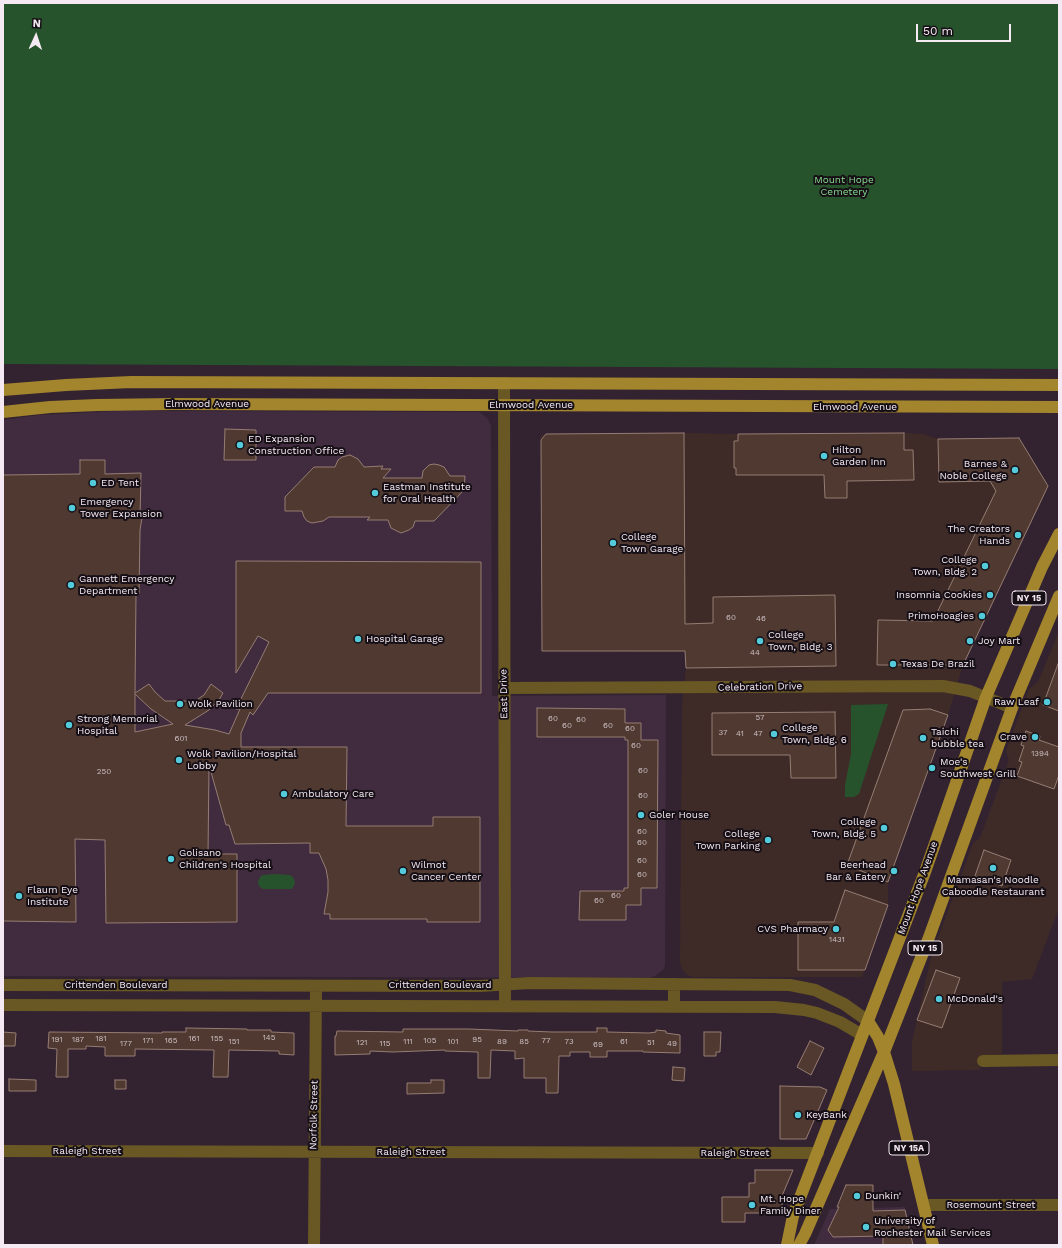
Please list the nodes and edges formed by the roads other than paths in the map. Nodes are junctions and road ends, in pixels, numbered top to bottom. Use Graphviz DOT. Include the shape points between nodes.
graph roads {
  1 [pos="504,383"];
  2 [pos="1059,385"];
  3 [pos="3,390"];
  4 [pos="504,405"];
  5 [pos="1059,407"];
  6 [pos="3,412"];
  7 [pos="1059,534"];
  8 [pos="1059,596"];
  9 [pos="504,688"];
  10 [pos="986,697"];
  11 [pos="1012,708"];
  12 [pos="505,984"];
  13 [pos="674,984"];
  14 [pos="3,985"];
  15 [pos="316,986"];
  16 [pos="3,1005"];
  17 [pos="316,1005"];
  18 [pos="505,1006"];
  19 [pos="674,1007"];
  20 [pos="868,1021"];
  21 [pos="862,1035"];
  22 [pos="884,1052"];
  23 [pos="1059,1060"];
  24 [pos="983,1061"];
  25 [pos="3,1151"];
  26 [pos="314,1152"];
  27 [pos="818,1153"];
  28 [pos="924,1205"];
  29 [pos="1059,1205"];
  30 [pos="314,1245"];
  31 [pos="787,1245"];
  32 [pos="799,1245"];
  33 [pos="933,1245"];
  1 -- 2 [label="main road"];
  1 -- 3 [label="main road" via="131,382"];
  1 -- 4 [label="street, East Drive"];
  4 -- 5 [label="main road, Elmwood Avenue"];
  4 -- 6 [label="main road, Elmwood Avenue" via="97,405"];
  4 -- 9 [label="street, East Drive"];
  7 -- 10 [label="main road, Mount Hope Avenue / NY 15" via="1042,567"];
  8 -- 11 [label="main road, NY 15"];
  9 -- 10 [label="street, Celebration Drive" via="917,685 943,686"];
  9 -- 12 [label="street, East Drive"];
  10 -- 11 [label="street, Celebration Drive"];
  10 -- 20 [label="main road, Mount Hope Avenue / NY 15" via="925,872"];
  11 -- 22 [label="main road, NY 15" via="928,940"];
  12 -- 13 [label="street, Crittenden Boulevard"];
  12 -- 15 [label="street, Crittenden Boulevard"];
  12 -- 18 [label="street, East Drive"];
  13 -- 19 [label="street"];
  13 -- 20 [label="street, Crittenden Boulevard" via="802,986 833,998"];
  14 -- 15 [label="street, Crittenden Boulevard"];
  15 -- 17 [label="street, Norfolk Street"];
  16 -- 17 [label="street, Crittenden Boulevard"];
  17 -- 18 [label="street, Crittenden Boulevard"];
  17 -- 26 [label="street, Norfolk Street"];
  18 -- 19 [label="street, Crittenden Boulevard"];
  19 -- 21 [label="street, Crittenden Boulevard" via="775,1007 804,1010 828,1016"];
  20 -- 21 [label="main road, Mount Hope Avenue / NY 15"];
  20 -- 22 [label="main road, NY 15A"];
  21 -- 22 [label="main road"];
  21 -- 27 [label="main road, Mount Hope Avenue / NY 15"];
  22 -- 28 [label="main road, NY 15A"];
  22 -- 32 [label="main road, NY 15"];
  23 -- 24 [label="street"];
  25 -- 26 [label="street, Raleigh Street"];
  26 -- 27 [label="street, Raleigh Street"];
  26 -- 30 [label="street, Norfolk Street"];
  27 -- 31 [label="main road, Mount Hope Avenue / NY 15" via="793,1216"];
  28 -- 29 [label="street, Rosemount Street"];
  28 -- 33 [label="main road, NY 15A"];
}
